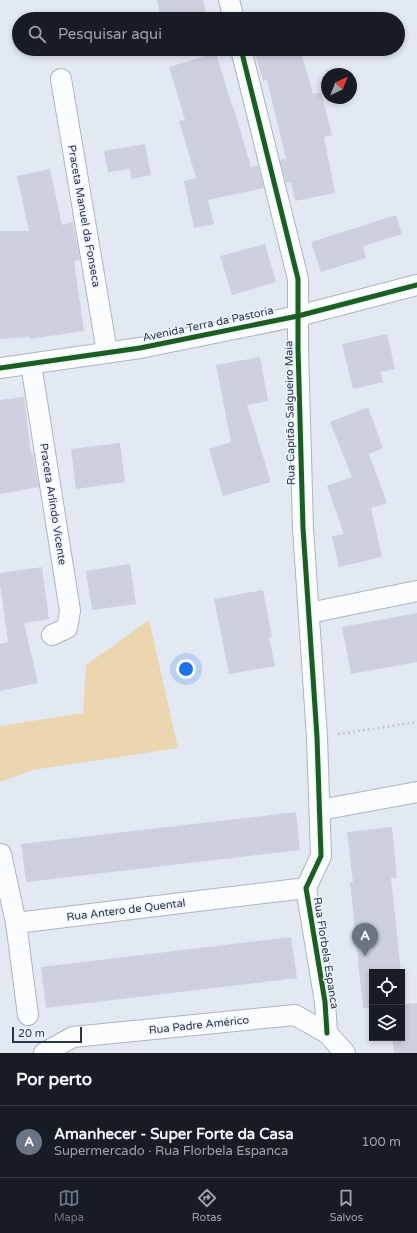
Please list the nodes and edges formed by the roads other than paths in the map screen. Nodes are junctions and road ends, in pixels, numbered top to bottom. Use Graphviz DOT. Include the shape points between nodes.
graph roads {
  1 [pos="229,0"];
  2 [pos="232,12"];
  3 [pos="244,56"];
  4 [pos="61,79"];
  5 [pos="417,285"];
  6 [pos="298,316"];
  7 [pos="107,352"];
  8 [pos="31,364"];
  9 [pos="0,368"];
  10 [pos="417,591"];
  11 [pos="308,613"];
  12 [pos="52,635"];
  13 [pos="319,784"];
  14 [pos="417,792"];
  15 [pos="320,810"];
  16 [pos="1,854"];
  17 [pos="306,888"];
  18 [pos="16,923"];
  19 [pos="28,1015"];
  20 [pos="327,1033"];
  21 [pos="44,1053"];
  22 [pos="345,1053"];
  1 -- 2 [label="street"];
  3 -- 6 [label="street, Rua Capitão Salgueiro Maia" via="298,278"];
  4 -- 7 [label="street, Praceta Manuel da Fonseca"];
  5 -- 6 [label="street, Avenida Terra da Pastoria"];
  6 -- 7 [label="street, Avenida Terra da Pastoria" via="140,348"];
  6 -- 11 [label="street, Rua Capitão Salgueiro Maia" via="302,528"];
  7 -- 8 [label="street, Avenida Terra da Pastoria"];
  8 -- 9 [label="street, Avenida Terra da Pastoria"];
  8 -- 12 [label="street, Praceta Arlindo Vicente" via="70,611 67,628"];
  10 -- 11 [label="street"];
  11 -- 13 [label="street, Rua Capitão Salgueiro Maia"];
  13 -- 15 [label="street, Rua Florbela Espanca"];
  14 -- 15 [label="street"];
  15 -- 17 [label="street, Rua Florbela Espanca" via="321,856"];
  16 -- 18 [label="street"];
  17 -- 18 [label="street, Rua Antero de Quental"];
  17 -- 20 [label="street, Rua Florbela Espanca" via="325,1002"];
  18 -- 19 [label="street"];
  20 -- 21 [label="street, Rua Padre Américo" via="295,1015 74,1037"];
  20 -- 22 [label="street, Rua Padre Américo"];
}
